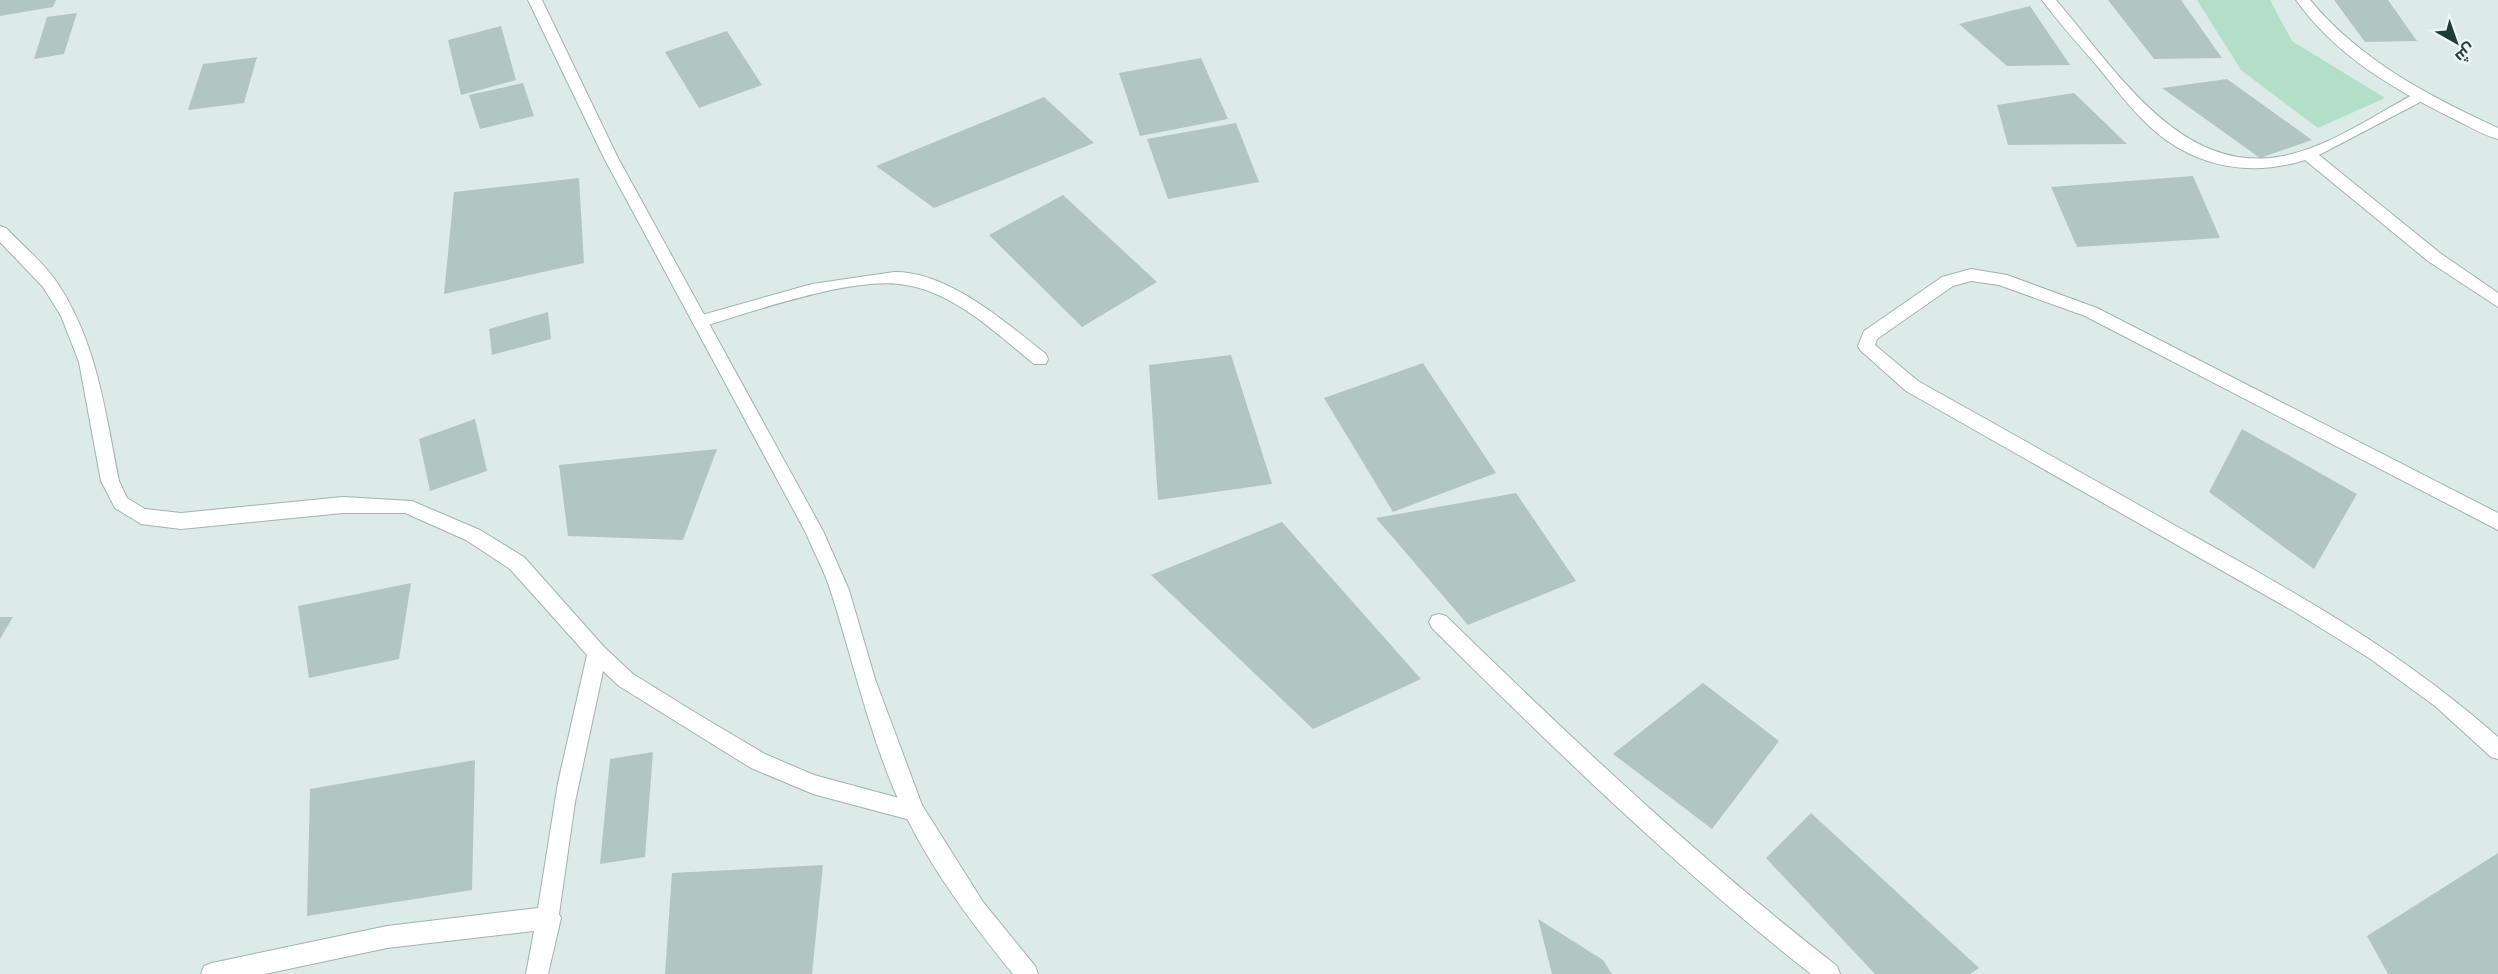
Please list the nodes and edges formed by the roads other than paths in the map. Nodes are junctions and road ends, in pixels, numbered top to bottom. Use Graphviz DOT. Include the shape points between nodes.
graph roads {
  1 [pos="535,0"];
  2 [pos="2049,0"];
  3 [pos="2303,0"];
  4 [pos="2419,98"];
  5 [pos="2498,134"];
  6 [pos="2310,156"];
  7 [pos="0,232"];
  8 [pos="2498,301"];
  9 [pos="701,321"];
  10 [pos="1040,359"];
  11 [pos="2498,522"];
  12 [pos="1439,622"];
  13 [pos="597,654"];
  14 [pos="2498,750"];
  15 [pos="914,811"];
  16 [pos="550,918"];
  17 [pos="212,974"];
  18 [pos="537,974"];
  19 [pos="1027,974"];
  20 [pos="1829,974"];
  1 -- 9 [label="street" via="612,158"];
  2 -- 6 [label="street" via="2148,117 2190,149 2233,164 2264,166"];
  3 -- 4 [label="street" via="2346,48"];
  4 -- 5 [label="street"];
  4 -- 6 [label="street"];
  6 -- 8 [label="street" via="2434,257"];
  7 -- 13 [label="street" via="49,283 69,315 87,362 110,481 121,503 141,516 181,521 343,505 406,506 473,535 517,563"];
  9 -- 10 [label="street" via="811,290 864,280 905,278 941,290"];
  9 -- 15 [label="street" via="787,478 840,590 876,713"];
  11 -- 14 [label="street" via="2091,312 2001,279 1971,275 1948,281 1870,335 1866,346 1912,386 2302,606 2376,652 2442,700"];
  12 -- 20 [label="street" via="1630,807 1712,880"];
  13 -- 15 [label="street" via="626,680 758,761 813,784"];
  13 -- 16 [label="street" via="564,804"];
  15 -- 19 [label="street" via="975,910"];
  16 -- 17 [label="street" via="387,937"];
  16 -- 18 [label="street"];
}
